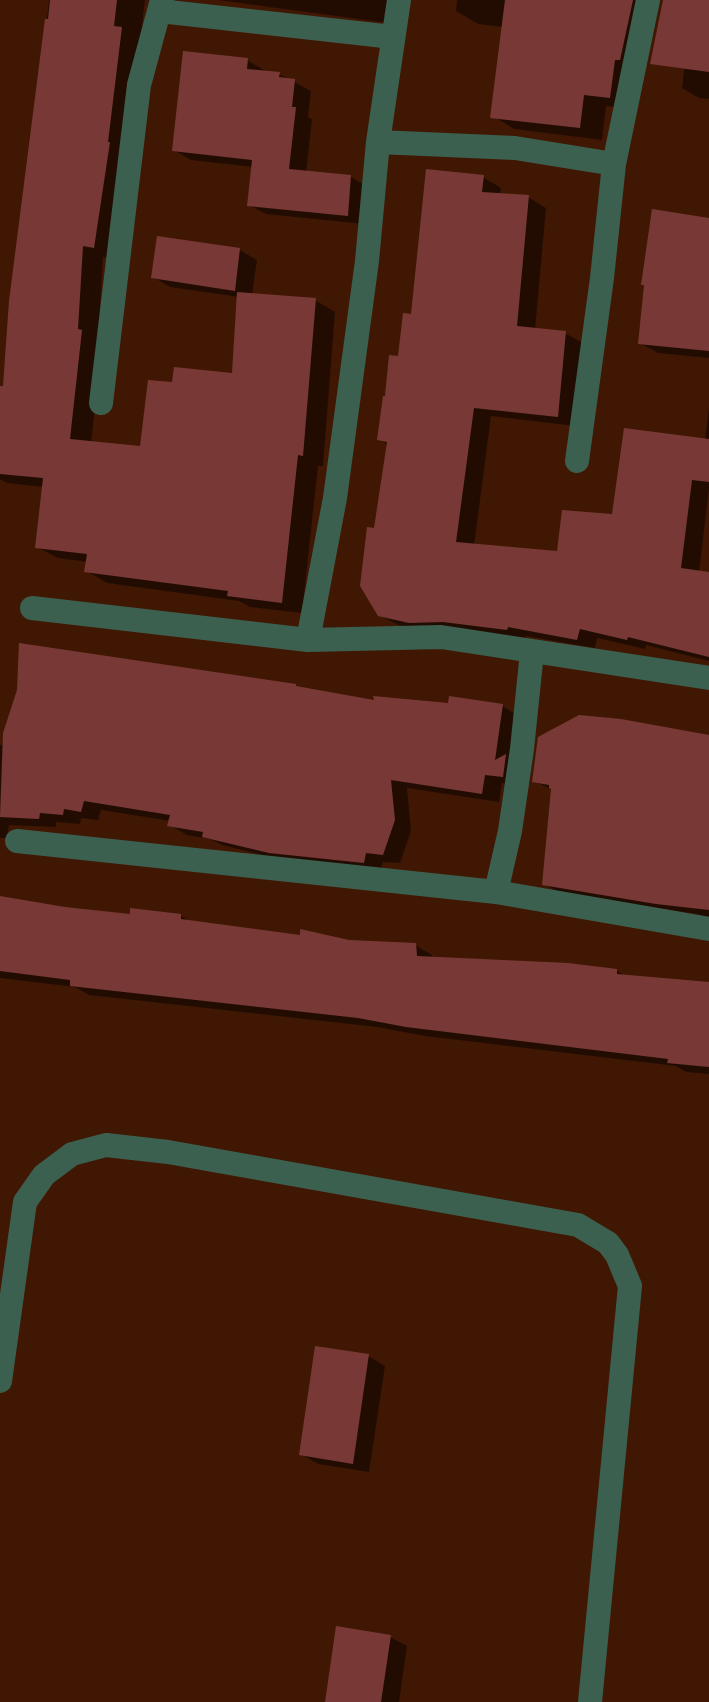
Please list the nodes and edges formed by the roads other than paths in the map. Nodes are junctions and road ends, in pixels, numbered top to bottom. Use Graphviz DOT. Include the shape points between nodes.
graph roads {
  1 [pos="399,0"];
  2 [pos="648,0"];
  3 [pos="161,6"];
  4 [pos="393,37"];
  5 [pos="378,142"];
  6 [pos="614,164"];
  7 [pos="101,403"];
  8 [pos="577,461"];
  9 [pos="32,608"];
  10 [pos="308,640"];
  11 [pos="532,652"];
  12 [pos="709,678"];
  13 [pos="17,841"];
  14 [pos="496,892"];
  15 [pos="709,929"];
  16 [pos="0,1381"];
  17 [pos="590,1702"];
  1 -- 4 [label="street"];
  2 -- 6 [label="street"];
  3 -- 4 [label="street"];
  3 -- 7 [label="street" via="139,85"];
  4 -- 5 [label="street"];
  5 -- 6 [label="street" via="515,148"];
  5 -- 10 [label="street" via="335,498"];
  6 -- 8 [label="street"];
  9 -- 10 [label="street"];
  10 -- 11 [label="street" via="441,637"];
  11 -- 12 [label="street"];
  11 -- 14 [label="street" via="510,831"];
  13 -- 14 [label="street"];
  14 -- 15 [label="street"];
  16 -- 17 [label="street" via="25,1202 44,1175 72,1154 106,1145 168,1152 578,1225 608,1243 630,1286"];
}
